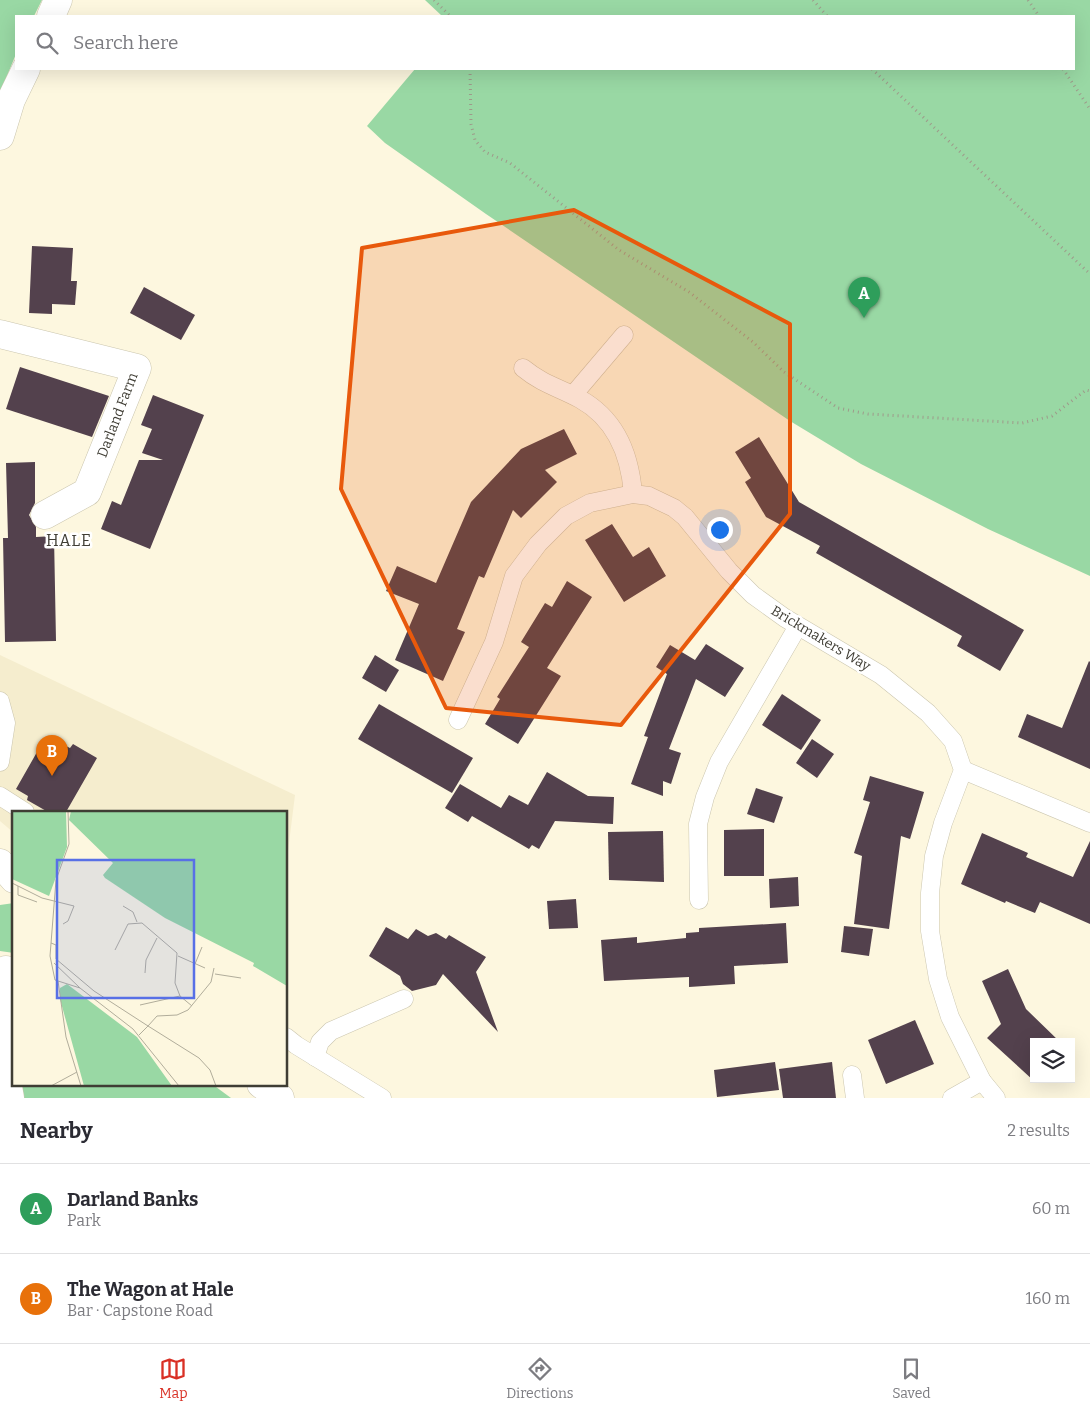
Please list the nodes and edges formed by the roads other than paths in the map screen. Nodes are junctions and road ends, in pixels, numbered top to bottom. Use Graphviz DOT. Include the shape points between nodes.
graph roads {
  1 [pos="58,0"];
  2 [pos="51,15"];
  3 [pos="26,70"];
  4 [pos="0,136"];
  5 [pos="0,334"];
  6 [pos="624,335"];
  7 [pos="523,368"];
  8 [pos="573,396"];
  9 [pos="633,494"];
  10 [pos="45,515"];
  11 [pos="798,626"];
  12 [pos="0,701"];
  13 [pos="458,720"];
  14 [pos="0,762"];
  15 [pos="963,770"];
  16 [pos="0,796"];
  17 [pos="23,811"];
  18 [pos="1090,823"];
  19 [pos="0,863"];
  20 [pos="12,877"];
  21 [pos="699,900"];
  22 [pos="7,969"];
  23 [pos="404,999"];
  24 [pos="288,1038"];
  25 [pos="314,1056"];
  26 [pos="852,1075"];
  27 [pos="982,1081"];
  28 [pos="264,1086"];
  29 [pos="10,1098"];
  30 [pos="280,1098"];
  31 [pos="382,1098"];
  32 [pos="855,1098"];
  33 [pos="952,1098"];
  34 [pos="996,1098"];
  1 -- 2 [label="street"];
  3 -- 4 [label="street" via="11,100"];
  5 -- 10 [label="street, Darland Farm" via="137,368 87,492"];
  6 -- 8 [label="lane"];
  7 -- 8 [label="lane" via="544,384"];
  8 -- 9 [label="lane" via="598,412 615,430 629,463"];
  9 -- 11 [label="lane, Brickmakers Way" via="660,501 680,512 746,588"];
  9 -- 13 [label="lane, Brickmakers Way" via="590,503 566,516 538,544 514,576 494,642"];
  11 -- 15 [label="lane, Brickmakers Way" via="881,675 928,713 953,741"];
  11 -- 21 [label="lane" via="719,762 705,797 698,824"];
  12 -- 14 [label="lane" via="6,723"];
  15 -- 18 [label="lane"];
  15 -- 27 [label="lane" via="934,856 930,931 938,979 950,1017"];
  16 -- 17 [label="lane"];
  19 -- 20 [label="street"];
  22 -- 29 [label="street" via="7,1081"];
  23 -- 25 [label="lane" via="331,1031 320,1042"];
  24 -- 25 [label="lane"];
  25 -- 31 [label="lane"];
  26 -- 32 [label="lane"];
  27 -- 33 [label="lane"];
  27 -- 34 [label="lane"];
  28 -- 30 [label="street"];
}
